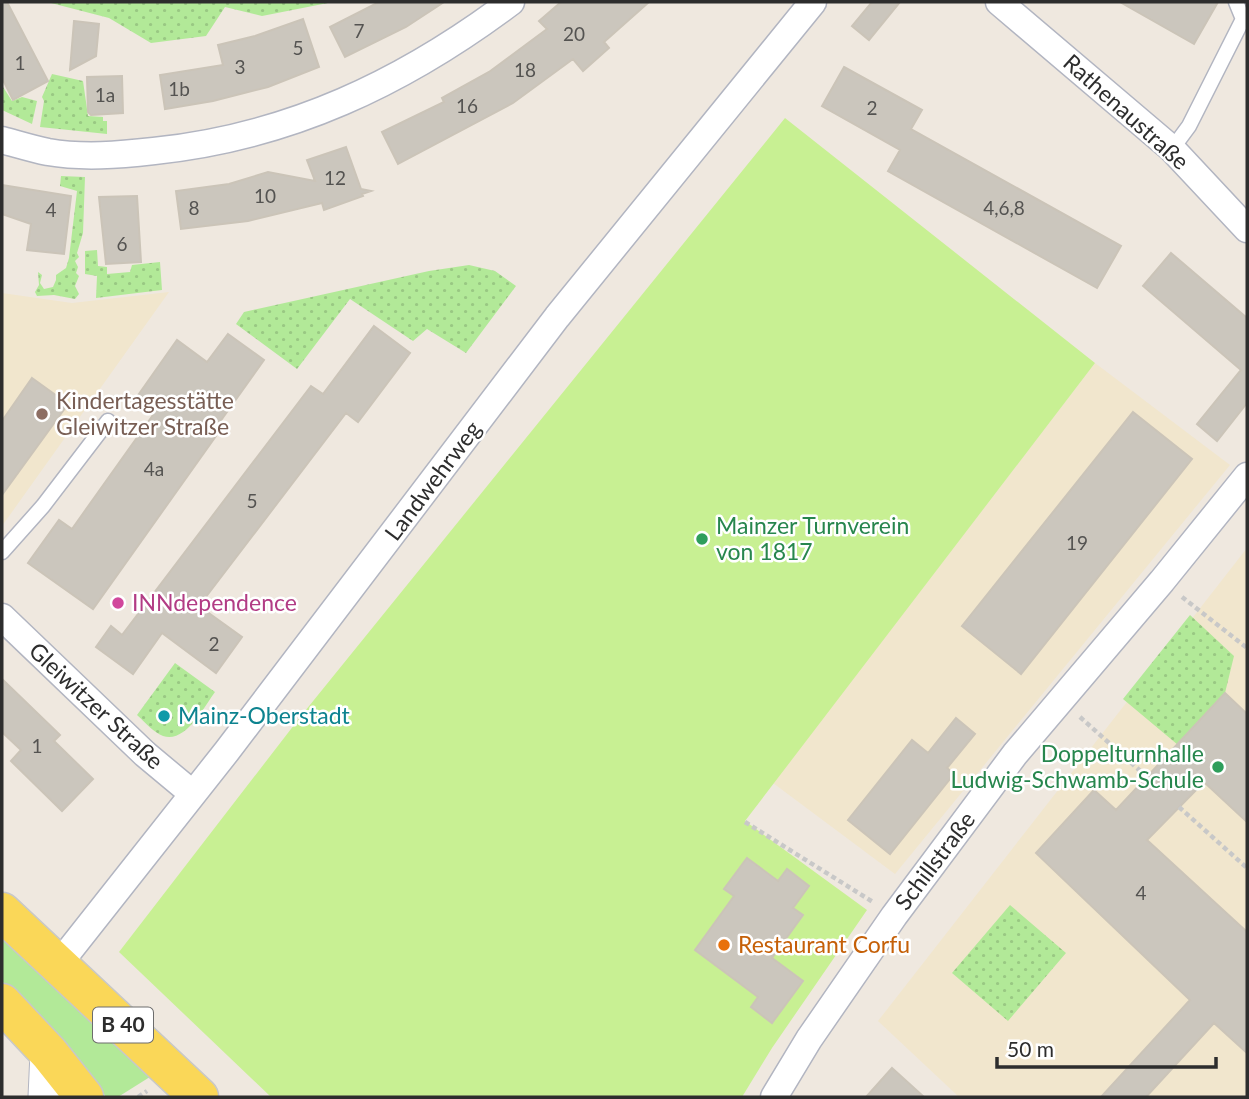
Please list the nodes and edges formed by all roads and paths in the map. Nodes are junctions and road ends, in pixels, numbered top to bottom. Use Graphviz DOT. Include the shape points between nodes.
graph roads {
  1 [pos="511,2"];
  2 [pos="813,2"];
  3 [pos="999,2"];
  4 [pos="1236,2"];
  5 [pos="1245,20"];
  6 [pos="2,140"];
  7 [pos="1172,149"];
  8 [pos="1247,229"];
  9 [pos="108,421"];
  10 [pos="1247,476"];
  11 [pos="2,552"];
  12 [pos="1162,581"];
  13 [pos="2,617"];
  14 [pos="1247,648"];
  15 [pos="1060,700"];
  16 [pos="1147,777"];
  17 [pos="193,794"];
  18 [pos="1179,807"];
  19 [pos="745,821"];
  20 [pos="1247,868"];
  21 [pos="2,912"];
  22 [pos="894,916"];
  23 [pos="58,965"];
  24 [pos="2,1003"];
  25 [pos="49,1053"];
  26 [pos="191,1094"];
  27 [pos="47,1097"];
  28 [pos="84,1097"];
  29 [pos="774,1097"];
  1 -- 6 [label="street" via="377,88 310,117 242,137 109,156 49,152"];
  2 -- 17 [label="street, Landwehrweg" via="557,317"];
  3 -- 7 [label="street, Rathenaustraße"];
  4 -- 5 [label="lane"];
  5 -- 7 [label="lane"];
  7 -- 8 [label="street, Rathenaustraße"];
  9 -- 11 [label="lane"];
  10 -- 12 [label="street, Schillstraße"];
  12 -- 14 [label="path"];
  12 -- 15 [label="street, Schillstraße"];
  13 -- 17 [label="street, Gleiwitzer Straße"];
  15 -- 16 [label="path"];
  15 -- 22 [label="street, Schillstraße" via="1014,754"];
  17 -- 23 [label="street, Landwehrweg"];
  18 -- 20 [label="path"];
  19 -- 22 [label="path"];
  21 -- 23 [label="main road, B 40"];
  22 -- 29 [label="street, Schillstraße"];
  23 -- 26 [label="main road, B 40"];
  24 -- 25 [label="main road"];
  25 -- 27 [label="main road"];
  25 -- 28 [label="main road"];
}
